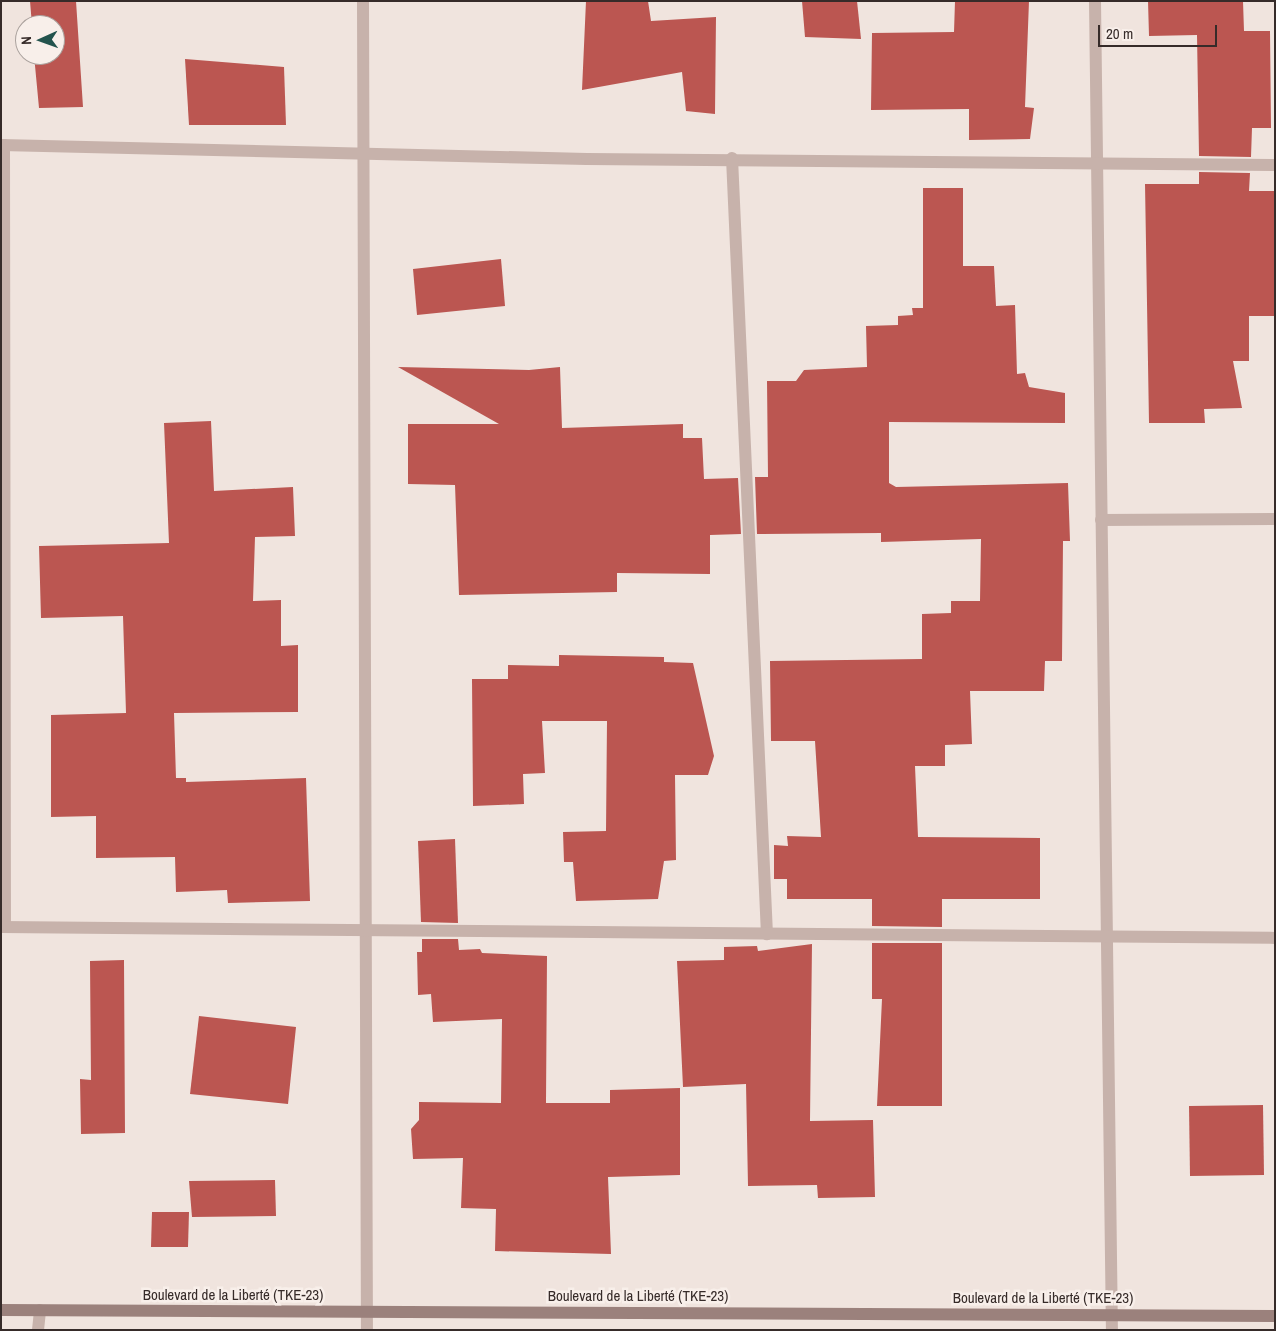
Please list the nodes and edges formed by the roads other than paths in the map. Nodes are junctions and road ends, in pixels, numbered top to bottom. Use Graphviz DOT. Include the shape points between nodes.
graph roads {
  1 [pos="363,1"];
  2 [pos="1095,1"];
  3 [pos="2,145"];
  4 [pos="364,154"];
  5 [pos="732,158"];
  6 [pos="1097,163"];
  7 [pos="1275,165"];
  8 [pos="1275,519"];
  9 [pos="1101,520"];
  10 [pos="3,927"];
  11 [pos="369,930"];
  12 [pos="767,934"];
  13 [pos="1107,938"];
  14 [pos="1275,938"];
  15 [pos="1,1310"];
  16 [pos="40,1310"];
  17 [pos="366,1311"];
  18 [pos="1112,1315"];
  19 [pos="1275,1316"];
  20 [pos="38,1330"];
  21 [pos="367,1330"];
  22 [pos="1112,1330"];
  1 -- 4 [label="street"];
  2 -- 6 [label="street"];
  3 -- 4 [label="street"];
  3 -- 10 [label="street"];
  4 -- 5 [label="street"];
  4 -- 11 [label="street"];
  5 -- 6 [label="street"];
  5 -- 12 [label="street"];
  6 -- 7 [label="street"];
  6 -- 9 [label="street"];
  8 -- 9 [label="street"];
  9 -- 13 [label="street"];
  10 -- 11 [label="street"];
  11 -- 12 [label="street"];
  11 -- 17 [label="street"];
  12 -- 13 [label="street"];
  13 -- 14 [label="street"];
  13 -- 18 [label="street"];
  15 -- 16 [label="street, Boulevard de la Liberté (TKE-23)"];
  16 -- 17 [label="street, Boulevard de la Liberté (TKE-23)"];
  16 -- 20 [label="street"];
  17 -- 18 [label="street, Boulevard de la Liberté (TKE-23)"];
  17 -- 21 [label="street"];
  18 -- 19 [label="street, Boulevard de la Liberté (TKE-23)"];
  18 -- 22 [label="street"];
}
